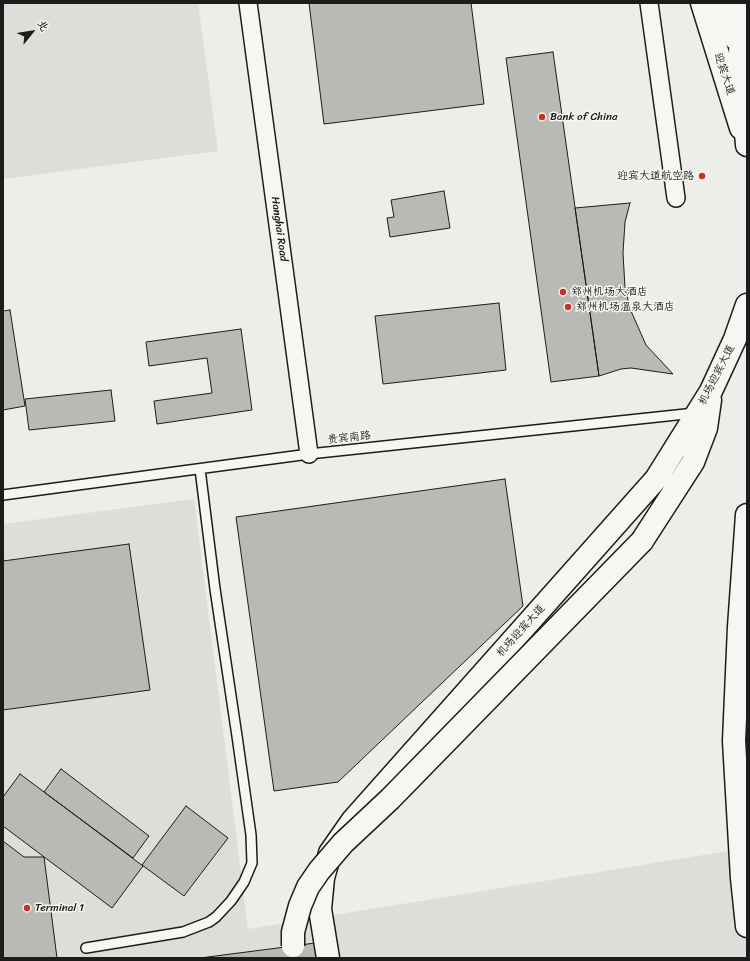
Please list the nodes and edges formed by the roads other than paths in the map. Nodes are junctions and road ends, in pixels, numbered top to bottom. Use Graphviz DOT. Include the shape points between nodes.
graph roads {
  1 [pos="248,3"];
  2 [pos="649,3"];
  3 [pos="702,3"];
  4 [pos="723,3"];
  5 [pos="741,3"];
  6 [pos="740,55"];
  7 [pos="747,145"];
  8 [pos="676,198"];
  9 [pos="747,306"];
  10 [pos="711,391"];
  11 [pos="698,412"];
  12 [pos="309,454"];
  13 [pos="200,469"];
  14 [pos="3,495"];
  15 [pos="747,515"];
  16 [pos="747,926"];
  17 [pos="293,946"];
  18 [pos="86,948"];
  19 [pos="328,958"];
  1 -- 12 [label="street, Hanghai Road"];
  2 -- 8 [label="street"];
  3 -- 7 [label="main road, 迎宾大道"];
  4 -- 6 [label="main road"];
  5 -- 6 [label="main road, 迎宾大道"];
  6 -- 7 [label="main road, 迎宾大道"];
  9 -- 10 [label="main road, 机场迎宾大道" via="735,340"];
  10 -- 11 [label="main road, 机场迎宾大道"];
  10 -- 17 [label="main road, bridge" via="706,428 693,462 642,541 318,871 300,906"];
  11 -- 12 [label="lane, 贵宾南路"];
  11 -- 19 [label="main road, 机场迎宾大道" via="656,479 364,808 330,853 323,878 320,909"];
  12 -- 13 [label="lane, 贵宾南路"];
  13 -- 14 [label="lane, 贵宾南路"];
  13 -- 18 [label="lane" via="251,834 252,863 244,882 231,901 209,922 175,933"];
  15 -- 16 [label="main road" via="734,741"];
}
